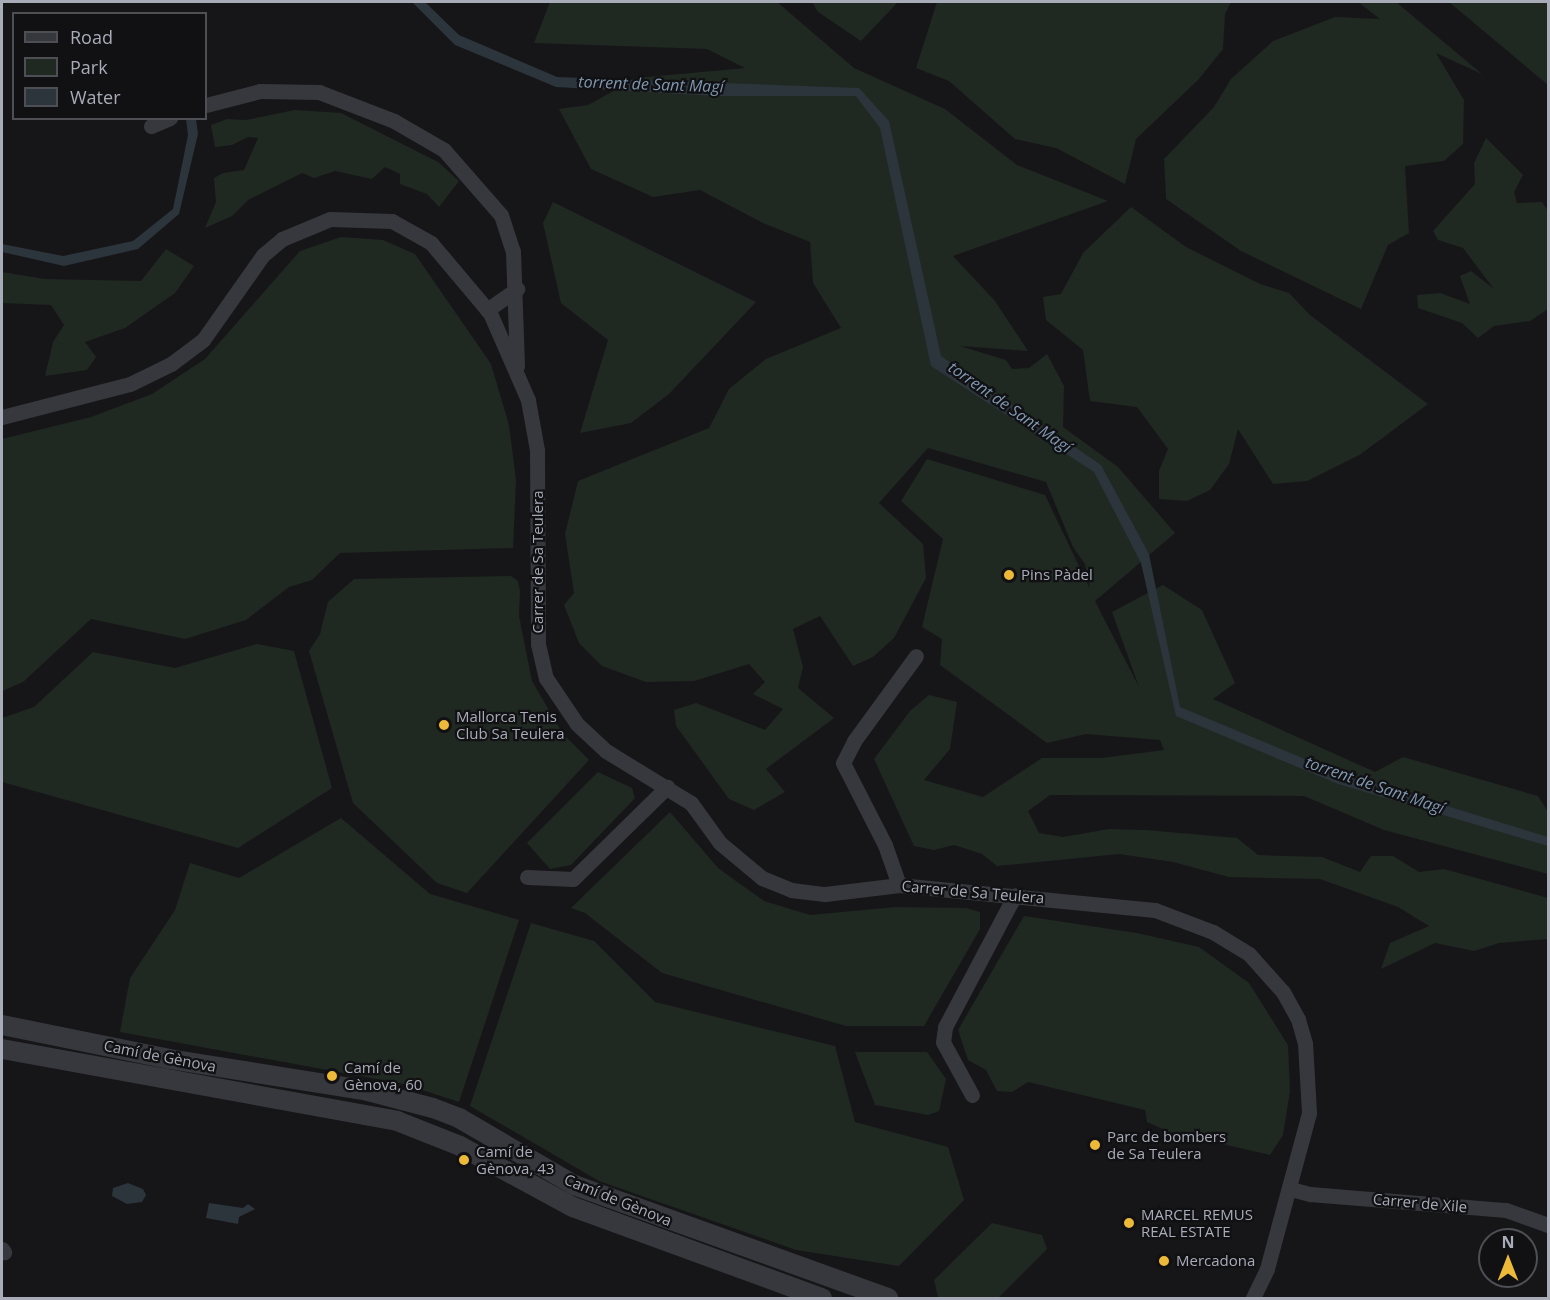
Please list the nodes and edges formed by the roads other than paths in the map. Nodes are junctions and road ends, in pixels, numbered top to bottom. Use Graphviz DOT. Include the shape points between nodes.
graph roads {
  1 [pos="207,105"];
  2 [pos="165,120"];
  3 [pos="151,126"];
  4 [pos="517,289"];
  5 [pos="488,310"];
  6 [pos="517,372"];
  7 [pos="2,417"];
  8 [pos="916,656"];
  9 [pos="667,787"];
  10 [pos="527,877"];
  11 [pos="899,885"];
  12 [pos="1015,895"];
  13 [pos="2,1025"];
  14 [pos="2,1049"];
  15 [pos="972,1095"];
  16 [pos="1291,1189"];
  17 [pos="1548,1225"];
  18 [pos="822,1299"];
  19 [pos="888,1299"];
  20 [pos="1253,1299"];
  1 -- 4 [label="street" via="260,91 319,92 394,121 444,150 501,215 513,251"];
  2 -- 3 [label="street"];
  4 -- 5 [label="street"];
  4 -- 6 [label="street"];
  5 -- 6 [label="street, Carrer de Sa Teulera"];
  5 -- 7 [label="street, Carrer de Sa Teulera" via="447,259 414,231 383,219 330,219 282,239 263,255 203,340 171,364 130,384"];
  6 -- 9 [label="street, Carrer de Sa Teulera" via="528,400 537,450 538,644 546,678 577,724 606,751"];
  8 -- 11 [label="street" via="854,741 843,763 885,845"];
  9 -- 10 [label="street" via="573,879"];
  9 -- 11 [label="street, Carrer de Sa Teulera" via="691,803 720,843 762,878 781,886 825,894"];
  11 -- 12 [label="street, Carrer de Sa Teulera"];
  12 -- 15 [label="street" via="945,1027 943,1042"];
  12 -- 16 [label="street, Carrer de Sa Teulera" via="1155,910 1213,932 1249,954 1283,992 1298,1019 1309,1060 1309,1113"];
  13 -- 19 [label="street, Camí de Gènova" via="169,1059 368,1091 433,1108 459,1118 574,1185"];
  14 -- 18 [label="street, Camí de Gènova" via="397,1121 460,1146 573,1207"];
  16 -- 17 [label="street, Carrer de Xile" via="1310,1194 1506,1210"];
  16 -- 20 [label="street, Carrer de Sa Teulera" via="1267,1269"];
}
